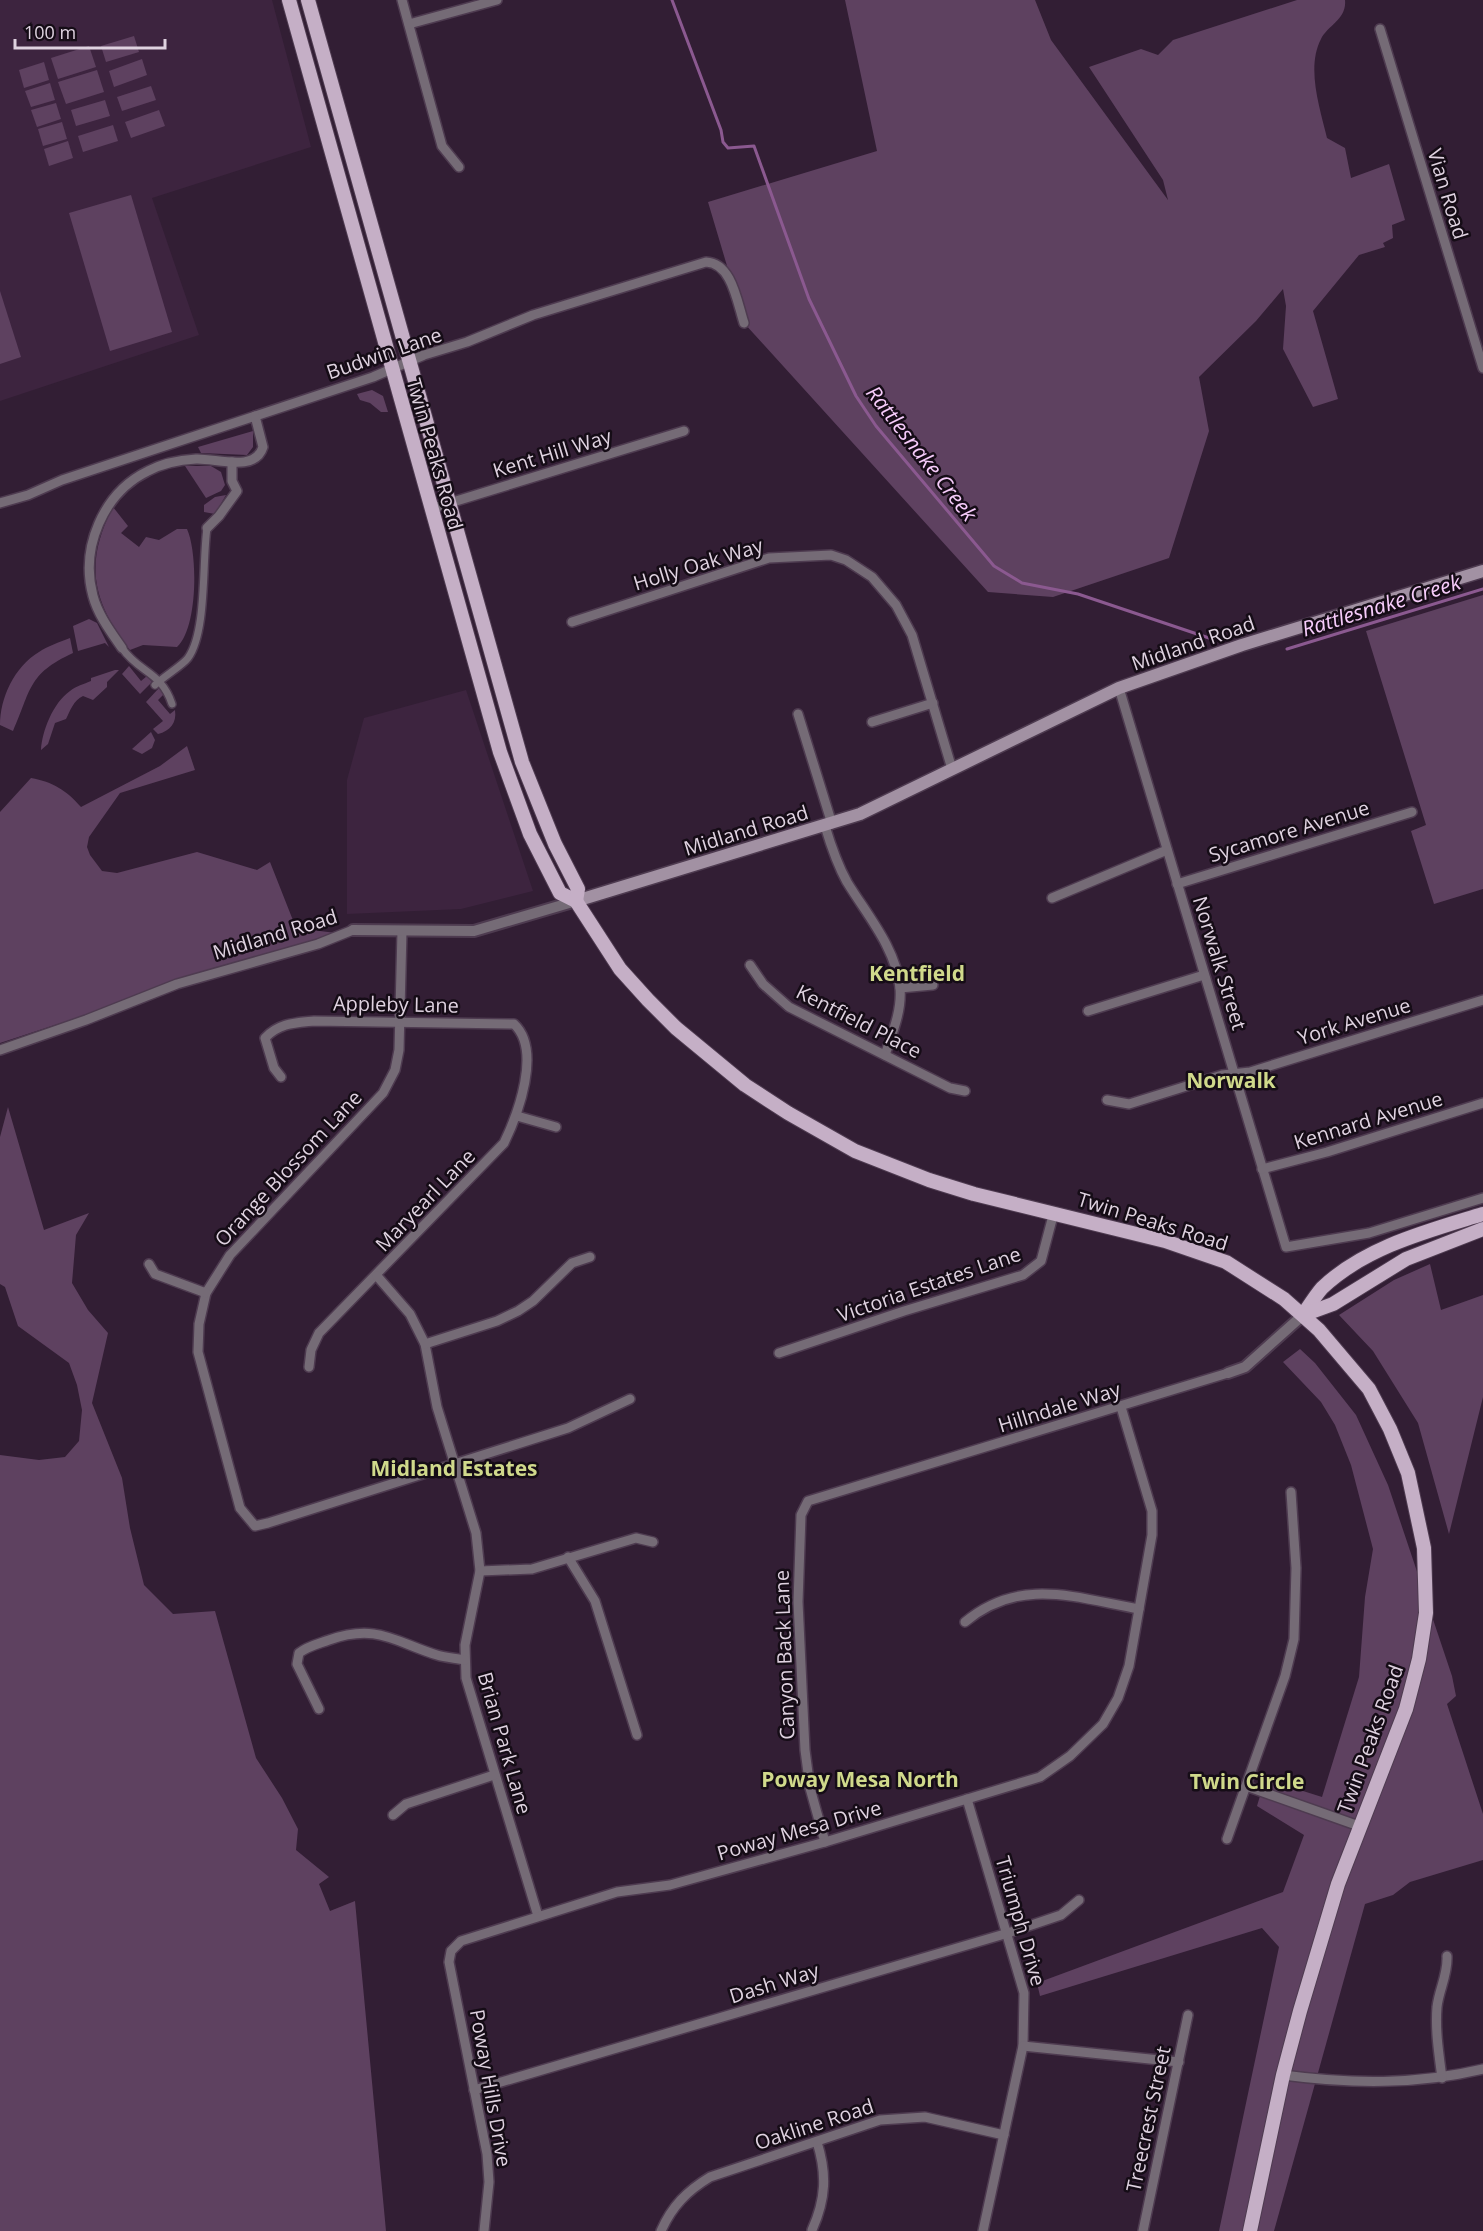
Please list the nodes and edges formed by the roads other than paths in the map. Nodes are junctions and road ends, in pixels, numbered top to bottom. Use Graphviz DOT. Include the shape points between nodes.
graph roads {
  1 [pos="289,0"];
  2 [pos="308,0"];
  3 [pos="402,0"];
  4 [pos="497,0"];
  5 [pos="409,24"];
  6 [pos="1380,29"];
  7 [pos="459,167"];
  8 [pos="744,323"];
  9 [pos="410,362"];
  10 [pos="1483,368"];
  11 [pos="392,370"];
  12 [pos="255,416"];
  13 [pos="684,431"];
  14 [pos="232,462"];
  15 [pos="0,502"];
  16 [pos="448,504"];
  17 [pos="430,509"];
  18 [pos="207,528"];
  19 [pos="1483,571"];
  20 [pos="572,622"];
  21 [pos="122,648"];
  22 [pos="158,682"];
  23 [pos="1119,688"];
  24 [pos="933,703"];
  25 [pos="172,704"];
  26 [pos="798,714"];
  27 [pos="872,722"];
  28 [pos="952,769"];
  29 [pos="1412,812"];
  30 [pos="829,825"];
  31 [pos="1167,850"];
  32 [pos="1177,884"];
  33 [pos="1052,898"];
  34 [pos="576,901"];
  35 [pos="353,930"];
  36 [pos="402,930"];
  37 [pos="750,965"];
  38 [pos="1204,975"];
  39 [pos="933,985"];
  40 [pos="900,988"];
  41 [pos="1483,1000"];
  42 [pos="1088,1011"];
  43 [pos="399,1022"];
  44 [pos="524,1038"];
  45 [pos="0,1050"];
  46 [pos="885,1055"];
  47 [pos="1234,1075"];
  48 [pos="281,1077"];
  49 [pos="965,1092"];
  50 [pos="1107,1100"];
  51 [pos="1483,1103"];
  52 [pos="517,1116"];
  53 [pos="556,1127"];
  54 [pos="1262,1169"];
  55 [pos="1483,1198"];
  56 [pos="1054,1212"];
  57 [pos="1483,1214"];
  58 [pos="1483,1229"];
  59 [pos="590,1257"];
  60 [pos="149,1264"];
  61 [pos="377,1276"];
  62 [pos="206,1293"];
  63 [pos="1303,1315"];
  64 [pos="425,1344"];
  65 [pos="779,1353"];
  66 [pos="309,1367"];
  67 [pos="1228,1373"];
  68 [pos="630,1399"];
  69 [pos="1121,1407"];
  70 [pos="454,1463"];
  71 [pos="1291,1492"];
  72 [pos="808,1501"];
  73 [pos="653,1542"];
  74 [pos="568,1557"];
  75 [pos="480,1571"];
  76 [pos="1139,1609"];
  77 [pos="965,1622"];
  78 [pos="465,1660"];
  79 [pos="320,1708"];
  80 [pos="637,1735"];
  81 [pos="494,1775"];
  82 [pos="1246,1786"];
  83 [pos="967,1799"];
  84 [pos="393,1815"];
  85 [pos="1359,1826"];
  86 [pos="1227,1839"];
  87 [pos="825,1842"];
  88 [pos="1079,1900"];
  89 [pos="538,1916"];
  90 [pos="1008,1933"];
  91 [pos="451,1951"];
  92 [pos="1447,1956"];
  93 [pos="1188,2015"];
  94 [pos="1023,2046"];
  95 [pos="1179,2062"];
  96 [pos="1483,2069"];
  97 [pos="1283,2075"];
  98 [pos="1442,2078"];
  99 [pos="474,2090"];
  100 [pos="1004,2135"];
  101 [pos="817,2142"];
  102 [pos="812,2230"];
  103 [pos="484,2231"];
  104 [pos="661,2231"];
  105 [pos="983,2231"];
  106 [pos="1143,2231"];
  107 [pos="1250,2231"];
  1 -- 11 [label="main road, Twin Peaks Road"];
  2 -- 9 [label="main road, Twin Peaks Road"];
  3 -- 5 [label="street"];
  4 -- 5 [label="street"];
  5 -- 7 [label="street" via="442,146"];
  6 -- 10 [label="street, Vian Road"];
  8 -- 9 [label="street, Budwin Lane" via="724,270 714,262 706,262 533,315"];
  9 -- 11 [label="street, Budwin Lane"];
  9 -- 16 [label="main road, Twin Peaks Road"];
  11 -- 12 [label="street, Budwin Lane"];
  11 -- 17 [label="main road, Twin Peaks Road"];
  12 -- 14 [label="street" via="263,441 261,451 247,461"];
  12 -- 15 [label="street, Budwin Lane"];
  13 -- 16 [label="street, Kent Hill Way"];
  14 -- 18 [label="street" via="232,481 237,491"];
  14 -- 21 [label="street" via="200,459 168,463 132,480 108,506 92,542 90,578 96,606"];
  16 -- 17 [label="street, Kent Hill Way"];
  16 -- 34 [label="main road, Twin Peaks Road" via="522,762 578,889"];
  17 -- 34 [label="main road, Twin Peaks Road" via="514,794 558,891"];
  18 -- 22 [label="street" via="194,647 186,661"];
  19 -- 23 [label="main road, Midland Road" via="1242,645"];
  20 -- 24 [label="street, Holly Oak Way" via="769,558 831,555 872,577 896,605 912,635"];
  21 -- 22 [label="street" via="132,663 149,670"];
  22 -- 25 [label="street"];
  23 -- 28 [label="main road, Midland Road"];
  23 -- 31 [label="street, Norwalk Street"];
  24 -- 27 [label="street"];
  24 -- 28 [label="street, Holly Oak Way"];
  26 -- 30 [label="street"];
  28 -- 30 [label="main road, Midland Road"];
  29 -- 32 [label="street, Sycamore Avenue"];
  30 -- 34 [label="main road, Midland Road"];
  30 -- 40 [label="street" via="839,866 885,943"];
  31 -- 32 [label="street, Norwalk Street"];
  31 -- 33 [label="street"];
  32 -- 38 [label="street, Norwalk Street"];
  34 -- 36 [label="street, Midland Road" via="474,931"];
  34 -- 56 [label="main road, Twin Peaks Road" via="620,969 648,1000 706,1054 788,1113 855,1151 929,1180"];
  35 -- 36 [label="street, Midland Road"];
  35 -- 45 [label="street, Midland Road" via="318,944 177,984"];
  36 -- 43 [label="street, Orange Blossom Lane"];
  37 -- 46 [label="street, Kentfield Place" via="763,984 789,1007"];
  38 -- 42 [label="street"];
  38 -- 47 [label="street, Norwalk Street"];
  39 -- 40 [label="street"];
  40 -- 46 [label="street" via="896,1025"];
  41 -- 47 [label="street, York Avenue"];
  43 -- 44 [label="street, Appleby Lane" via="514,1024"];
  43 -- 48 [label="street, Appleby Lane" via="286,1024 273,1029 265,1038 274,1068"];
  43 -- 62 [label="street, Orange Blossom Lane" via="395,1070 383,1093 230,1255"];
  44 -- 52 [label="street, Maryearl Lane" via="525,1066"];
  46 -- 49 [label="street, Kentfield Place"];
  47 -- 50 [label="street, York Avenue" via="1222,1075 1129,1104"];
  47 -- 54 [label="street, Norwalk Street"];
  51 -- 54 [label="street, Kennard Avenue"];
  52 -- 53 [label="street"];
  52 -- 61 [label="street, Maryearl Lane" via="504,1143"];
  54 -- 55 [label="street, Norwalk Street" via="1286,1247 1369,1233"];
  56 -- 63 [label="main road, Twin Peaks Road" via="1165,1241 1226,1262 1261,1282"];
  56 -- 65 [label="street, Victoria Estates Lane" via="1041,1261 1023,1275"];
  57 -- 63 [label="main road" via="1403,1240 1366,1258 1321,1289"];
  58 -- 63 [label="main road" via="1406,1258 1333,1304"];
  59 -- 64 [label="street" via="572,1263 518,1311"];
  60 -- 62 [label="street" via="155,1274"];
  61 -- 64 [label="street, Brian Park Lane" via="410,1314"];
  61 -- 66 [label="street, Maryearl Lane" via="319,1333"];
  62 -- 70 [label="street, Orange Blossom Lane" via="198,1324 201,1372 240,1508 255,1527"];
  63 -- 67 [label="street, Hillndale Way" via="1245,1367"];
  63 -- 85 [label="main road, Twin Peaks Road" via="1369,1389 1390,1429 1408,1473 1424,1548 1426,1613 1419,1659 1406,1709"];
  64 -- 70 [label="street, Brian Park Lane" via="437,1407"];
  67 -- 69 [label="street, Hillndale Way"];
  68 -- 70 [label="street" via="567,1428"];
  69 -- 72 [label="street, Hillndale Way"];
  69 -- 76 [label="street, Poway Mesa Drive" via="1152,1511 1152,1535"];
  70 -- 75 [label="street, Brian Park Lane" via="476,1533"];
  71 -- 82 [label="street" via="1296,1568 1294,1639"];
  72 -- 87 [label="street, Canyon Back Lane" via="801,1515 798,1602 810,1788"];
  73 -- 74 [label="street" via="636,1538"];
  74 -- 75 [label="street" via="532,1569"];
  74 -- 80 [label="street" via="595,1601"];
  75 -- 78 [label="street, Brian Park Lane"];
  76 -- 77 [label="street" via="1043,1593 1014,1596 984,1606"];
  76 -- 83 [label="street, Poway Mesa Drive" via="1129,1666 1118,1698 1103,1724 1070,1756 1040,1777"];
  78 -- 79 [label="street" via="438,1656 406,1642 370,1633 326,1641 299,1653 297,1664"];
  78 -- 81 [label="street, Brian Park Lane" via="466,1678"];
  81 -- 84 [label="street" via="406,1804"];
  81 -- 89 [label="street, Brian Park Lane"];
  82 -- 85 [label="street"];
  82 -- 86 [label="street"];
  83 -- 87 [label="street, Poway Mesa Drive"];
  83 -- 90 [label="street, Triumph Drive"];
  85 -- 97 [label="main road, Twin Peaks Road" via="1338,1884"];
  87 -- 89 [label="street, Poway Mesa Drive" via="670,1885 617,1892"];
  88 -- 90 [label="street, Dash Way" via="1061,1915"];
  89 -- 91 [label="street, Poway Mesa Drive" via="461,1941"];
  90 -- 94 [label="street, Triumph Drive" via="1024,1993"];
  90 -- 99 [label="street, Dash Way"];
  91 -- 99 [label="street, Poway Hills Drive" via="449,1962"];
  92 -- 98 [label="street" via="1448,1972 1437,2010"];
  93 -- 95 [label="street, Treecrest Street"];
  94 -- 95 [label="street"];
  94 -- 100 [label="street, Triumph Drive"];
  95 -- 106 [label="street, Treecrest Street"];
  96 -- 98 [label="street"];
  97 -- 98 [label="street" via="1392,2083"];
  97 -- 107 [label="main road, Twin Peaks Road"];
  99 -- 103 [label="street, Poway Hills Drive" via="489,2182"];
  100 -- 101 [label="street, Oakline Road" via="925,2116 907,2116 880,2120"];
  100 -- 105 [label="street, Triumph Drive"];
  101 -- 102 [label="street" via="825,2185 821,2210"];
  101 -- 104 [label="street, Oakline Road" via="693,2187 670,2211"];
}
